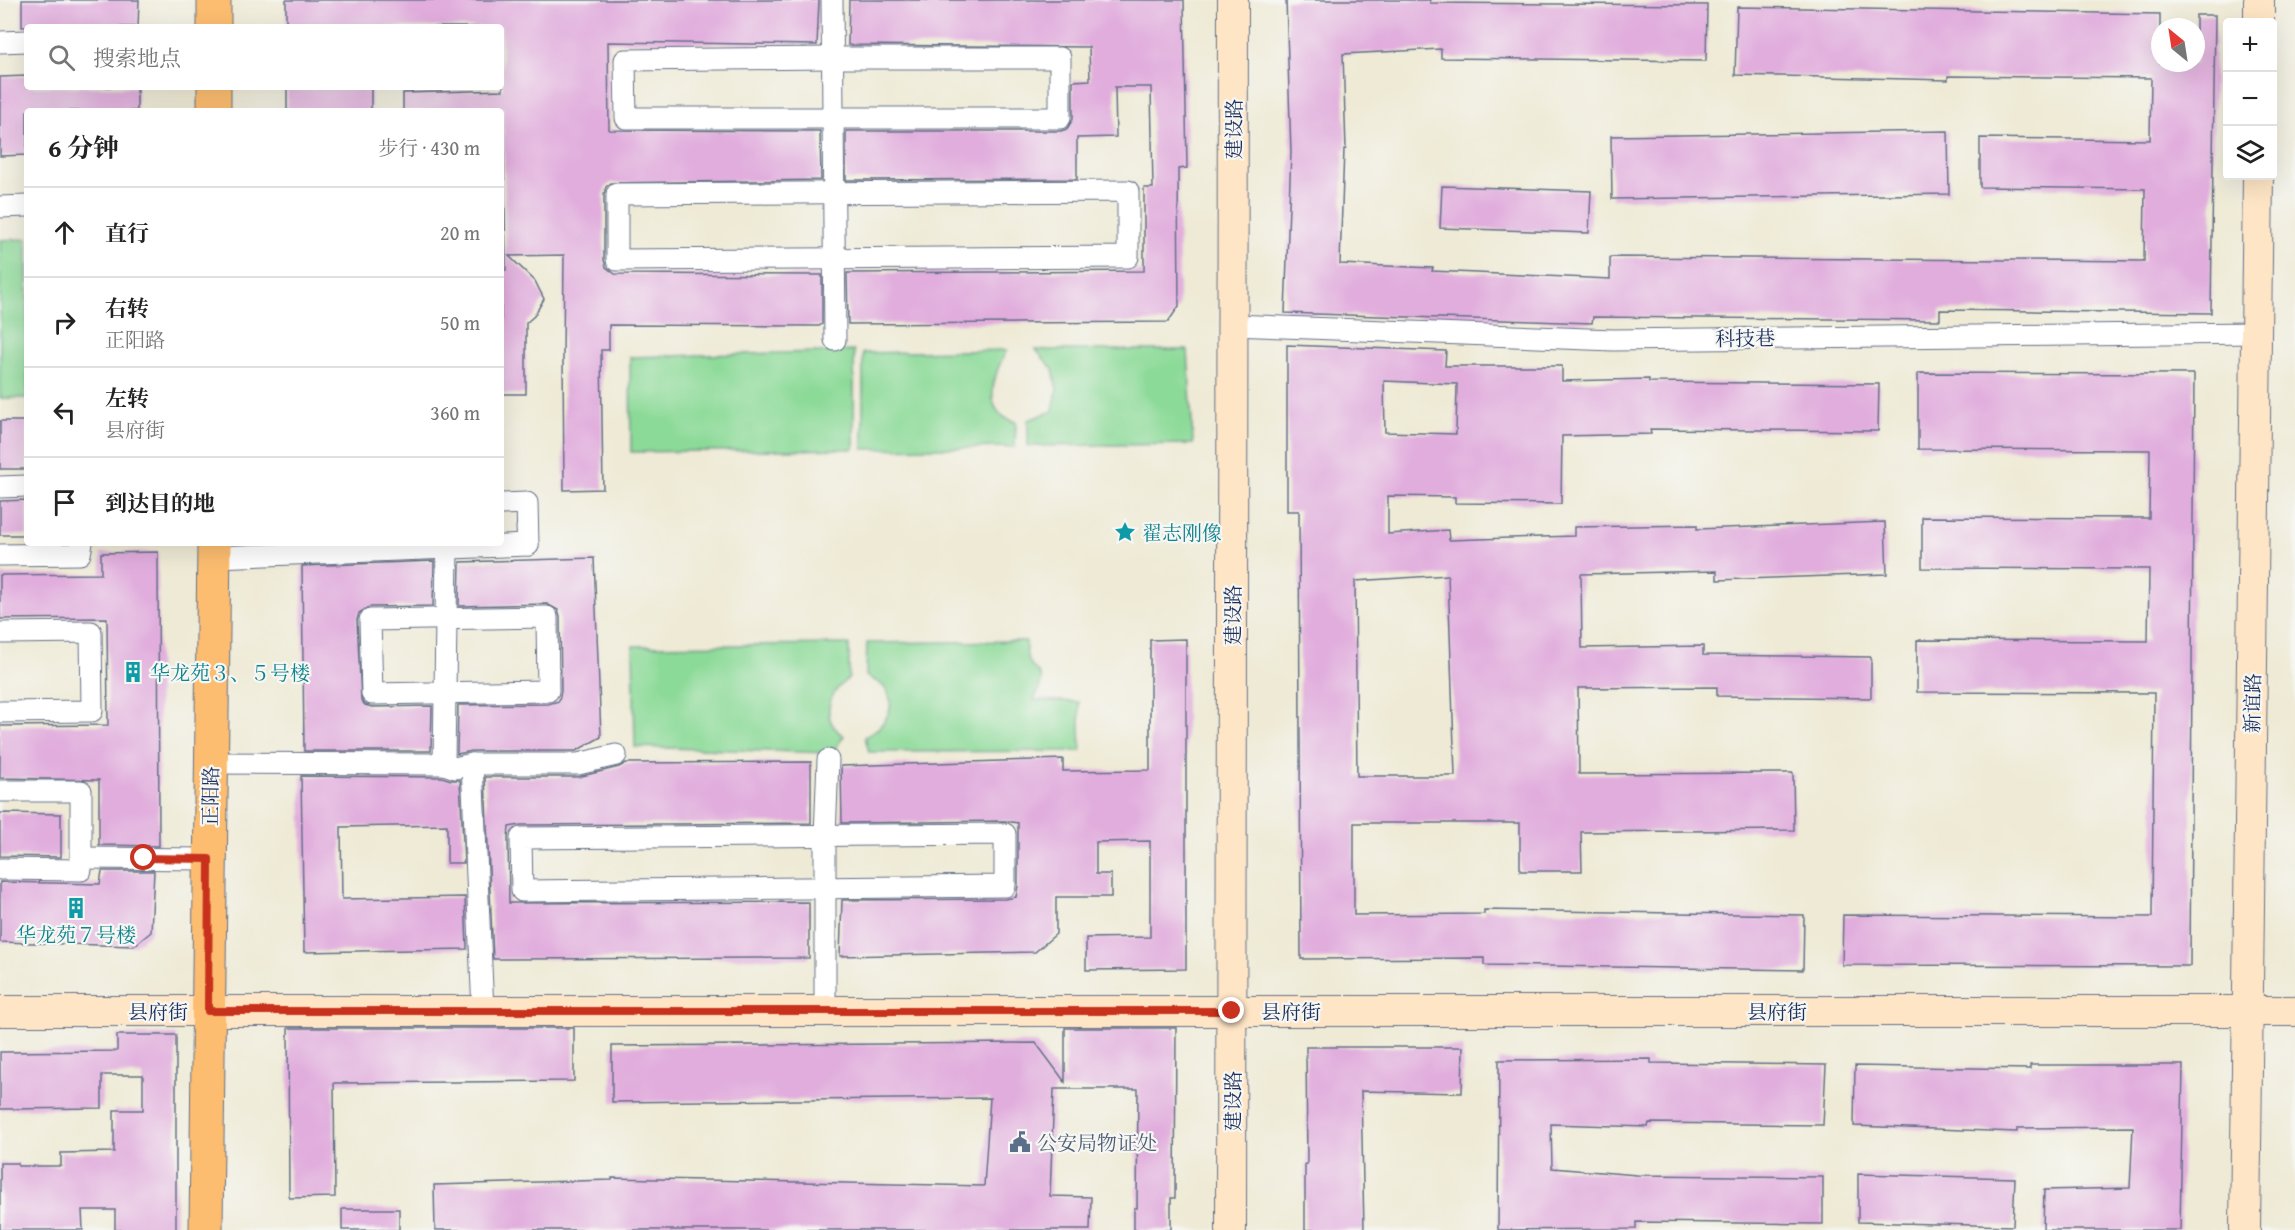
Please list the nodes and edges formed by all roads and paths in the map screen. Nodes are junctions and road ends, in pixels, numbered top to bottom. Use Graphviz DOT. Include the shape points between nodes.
graph roads {
  1 [pos="214,0"];
  2 [pos="832,0"];
  3 [pos="1233,0"];
  4 [pos="2259,0"];
  5 [pos="2259,18"];
  6 [pos="214,24"];
  7 [pos="24,41"];
  8 [pos="0,42"];
  9 [pos="833,58"];
  10 [pos="214,90"];
  11 [pos="214,108"];
  12 [pos="834,118"];
  13 [pos="2258,180"];
  14 [pos="834,192"];
  15 [pos="24,206"];
  16 [pos="0,207"];
  17 [pos="835,259"];
  18 [pos="1232,325"];
  19 [pos="2257,333"];
  20 [pos="835,340"];
  21 [pos="24,486"];
  22 [pos="0,487"];
  23 [pos="504,504"];
  24 [pos="504,539"];
  25 [pos="81,546"];
  26 [pos="460,546"];
  27 [pos="447,548"];
  28 [pos="214,550"];
  29 [pos="0,555"];
  30 [pos="446,619"];
  31 [pos="0,633"];
  32 [pos="445,693"];
  33 [pos="0,712"];
  34 [pos="616,755"];
  35 [pos="828,760"];
  36 [pos="210,763"];
  37 [pos="444,764"];
  38 [pos="472,764"];
  39 [pos="0,791"];
  40 [pos="825,836"];
  41 [pos="81,858"];
  42 [pos="209,859"];
  43 [pos="0,869"];
  44 [pos="826,888"];
  45 [pos="0,1011"];
  46 [pos="208,1011"];
  47 [pos="483,1011"];
  48 [pos="825,1011"];
  49 [pos="1232,1011"];
  50 [pos="2247,1011"];
  51 [pos="2295,1011"];
  52 [pos="206,1230"];
  53 [pos="1232,1230"];
  54 [pos="2245,1230"];
  1 -- 6 [label="main road"];
  2 -- 9 [label="street"];
  3 -- 18 [label="street, 建设路"];
  4 -- 5 [label="street"];
  7 -- 8 [label="street"];
  9 -- 12 [label="street"];
  9 -- 12 [label="street" via="626,60 626,118"];
  9 -- 12 [label="street" via="1060,58 1060,118"];
  10 -- 11 [label="main road"];
  12 -- 14 [label="street"];
  13 -- 19 [label="street, 新谊路"];
  14 -- 17 [label="street"];
  14 -- 17 [label="street" via="617,194 617,260"];
  14 -- 17 [label="street" via="1128,191 1128,257"];
  15 -- 16 [label="street"];
  17 -- 20 [label="street"];
  18 -- 19 [label="street, 科技巷" via="1613,340"];
  18 -- 49 [label="street, 建设路"];
  19 -- 50 [label="street, 新谊路"];
  21 -- 22 [label="street"];
  23 -- 24 [label="street" via="527,503 527,536"];
  25 -- 29 [label="street" via="80,554"];
  26 -- 27 [label="street"];
  27 -- 28 [label="street"];
  27 -- 30 [label="street"];
  28 -- 36 [label="main road, 正阳路"];
  30 -- 32 [label="street"];
  30 -- 32 [label="street" via="370,620 372,694"];
  30 -- 32 [label="street" via="547,617 548,691"];
  31 -- 33 [label="street" via="91,632 92,700 92,711"];
  32 -- 37 [label="street"];
  34 -- 38 [label="street" via="578,764"];
  35 -- 40 [label="street"];
  36 -- 37 [label="street"];
  36 -- 42 [label="main road, 正阳路"];
  37 -- 38 [label="street" via="455,768"];
  38 -- 47 [label="street"];
  39 -- 41 [label="street" via="81,791"];
  40 -- 44 [label="street"];
  40 -- 44 [label="street" via="1005,834 1005,886"];
  40 -- 44 [label="street" via="521,838 522,891"];
  41 -- 42 [label="street"];
  41 -- 43 [label="street" via="81,870"];
  42 -- 46 [label="main road, 正阳路"];
  44 -- 48 [label="street"];
  45 -- 46 [label="street, 县府街"];
  46 -- 47 [label="street, 县府街"];
  46 -- 52 [label="main road, 正阳路"];
  47 -- 48 [label="street, 县府街"];
  48 -- 49 [label="street, 县府街"];
  49 -- 50 [label="street, 县府街"];
  49 -- 53 [label="street, 建设路"];
  50 -- 51 [label="street, 县府街"];
  50 -- 54 [label="street, 新谊路"];
}
